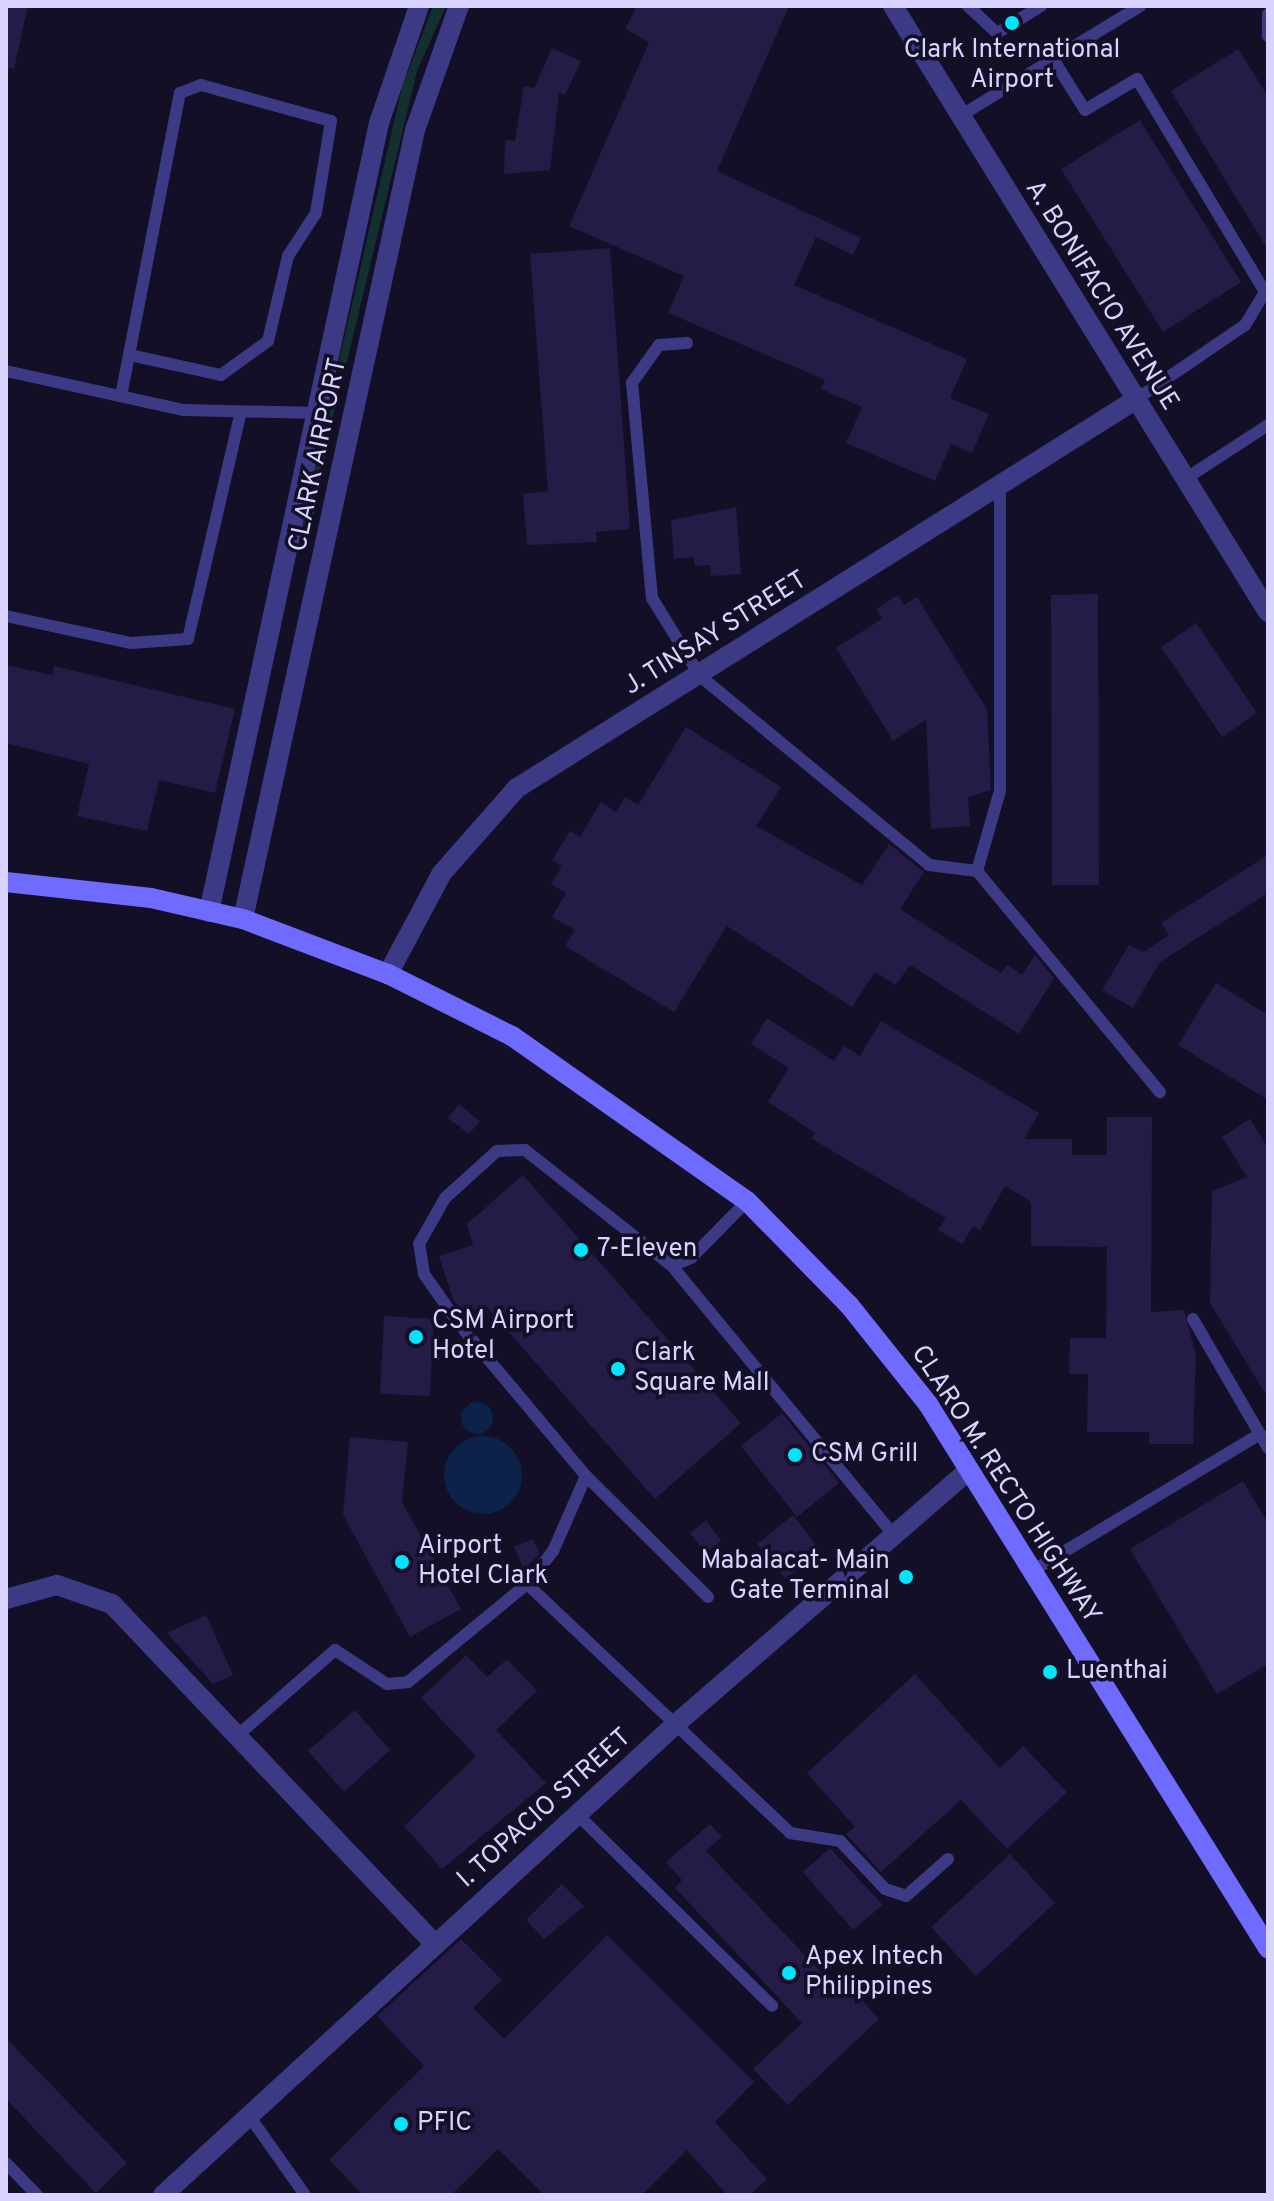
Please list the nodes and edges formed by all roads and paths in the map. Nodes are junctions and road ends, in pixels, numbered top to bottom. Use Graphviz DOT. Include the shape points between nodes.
graph roads {
  1 [pos="419,6"];
  2 [pos="459,6"];
  3 [pos="893,6"];
  4 [pos="968,6"];
  5 [pos="1041,6"];
  6 [pos="1140,6"];
  7 [pos="1268,14"];
  8 [pos="1268,36"];
  9 [pos="1053,59"];
  10 [pos="960,116"];
  11 [pos="687,343"];
  12 [pos="129,355"];
  13 [pos="6,371"];
  14 [pos="325,386"];
  15 [pos="359,392"];
  16 [pos="121,396"];
  17 [pos="1135,400"];
  18 [pos="320,413"];
  19 [pos="240,416"];
  20 [pos="1268,425"];
  21 [pos="1185,479"];
  22 [pos="1000,489"];
  23 [pos="1268,612"];
  24 [pos="6,616"];
  25 [pos="700,676"];
  26 [pos="977,871"];
  27 [pos="6,882"];
  28 [pos="209,912"];
  29 [pos="243,919"];
  30 [pos="388,974"];
  31 [pos="1160,1092"];
  32 [pos="747,1201"];
  33 [pos="672,1266"];
  34 [pos="1193,1319"];
  35 [pos="1260,1434"];
  36 [pos="1268,1448"];
  37 [pos="969,1470"];
  38 [pos="586,1476"];
  39 [pos="893,1534"];
  40 [pos="1032,1571"];
  41 [pos="527,1584"];
  42 [pos="708,1597"];
  43 [pos="6,1599"];
  44 [pos="677,1723"];
  45 [pos="238,1735"];
  46 [pos="581,1818"];
  47 [pos="948,1859"];
  48 [pos="434,1943"];
  49 [pos="1268,1948"];
  50 [pos="772,2006"];
  51 [pos="250,2117"];
  52 [pos="6,2163"];
  53 [pos="37,2195"];
  54 [pos="163,2195"];
  55 [pos="305,2195"];
  1 -- 14 [label="street, CLARK AIRPORT" via="389,82"];
  2 -- 15 [label="street, CLARK AIRPORT" via="425,86"];
  3 -- 10 [label="street, A. BONIFACIO AVENUE"];
  4 -- 5 [label="lane" via="997,33"];
  6 -- 9 [label="lane"];
  7 -- 8 [label="lane"];
  9 -- 10 [label="lane"];
  9 -- 17 [label="lane" via="1085,110 1137,79 1265,292 1245,325"];
  10 -- 17 [label="street, A. BONIFACIO AVENUE"];
  11 -- 25 [label="lane" via="659,345 632,383 652,598"];
  12 -- 12 [label="lane" via="221,375 268,341 288,256 316,213 331,121 201,85 180,93"];
  12 -- 16 [label="lane"];
  13 -- 16 [label="lane"];
  14 -- 15 [label="street"];
  14 -- 18 [label="street, CLARK AIRPORT"];
  15 -- 29 [label="street, CLARK AIRPORT"];
  16 -- 19 [label="lane"];
  17 -- 21 [label="street, A. BONIFACIO AVENUE"];
  17 -- 22 [label="street, J. TINSAY STREET"];
  18 -- 19 [label="lane"];
  18 -- 28 [label="street, CLARK AIRPORT"];
  19 -- 24 [label="lane" via="188,639 131,643"];
  20 -- 21 [label="lane"];
  21 -- 23 [label="street, A. BONIFACIO AVENUE"];
  22 -- 25 [label="street, J. TINSAY STREET"];
  22 -- 26 [label="lane" via="1000,791"];
  25 -- 26 [label="lane" via="929,865"];
  25 -- 30 [label="street, J. TINSAY STREET" via="495,806 442,873"];
  26 -- 31 [label="lane"];
  27 -- 28 [label="main road, CLARO M. RECTO HIGHWAY"];
  28 -- 29 [label="main road, CLARO M. RECTO HIGHWAY"];
  29 -- 30 [label="main road, CLARO M. RECTO HIGHWAY"];
  30 -- 32 [label="main road, CLARO M. RECTO HIGHWAY" via="512,1036"];
  32 -- 33 [label="lane" via="691,1258"];
  32 -- 37 [label="main road, CLARO M. RECTO HIGHWAY" via="889,1353"];
  33 -- 38 [label="lane" via="525,1150 497,1151 486,1160 445,1198 419,1244 424,1274 459,1324"];
  33 -- 39 [label="lane"];
  34 -- 35 [label="lane"];
  35 -- 36 [label="lane"];
  35 -- 40 [label="lane"];
  37 -- 39 [label="street, I. TOPACIO STREET"];
  37 -- 40 [label="main road, CLARO M. RECTO HIGHWAY"];
  38 -- 41 [label="lane" via="553,1551"];
  38 -- 42 [label="lane"];
  39 -- 44 [label="street, I. TOPACIO STREET"];
  40 -- 49 [label="main road, CLARO M. RECTO HIGHWAY"];
  41 -- 44 [label="lane"];
  41 -- 45 [label="lane" via="408,1682 387,1684 335,1650"];
  43 -- 45 [label="street" via="57,1585 112,1604"];
  44 -- 46 [label="street, I. TOPACIO STREET"];
  44 -- 47 [label="lane" via="790,1833 840,1841 885,1889 906,1896"];
  45 -- 48 [label="street"];
  46 -- 48 [label="street, I. TOPACIO STREET"];
  46 -- 50 [label="lane"];
  48 -- 51 [label="street, I. TOPACIO STREET"];
  51 -- 54 [label="street, I. TOPACIO STREET"];
  51 -- 55 [label="lane"];
  52 -- 53 [label="lane"];
}
